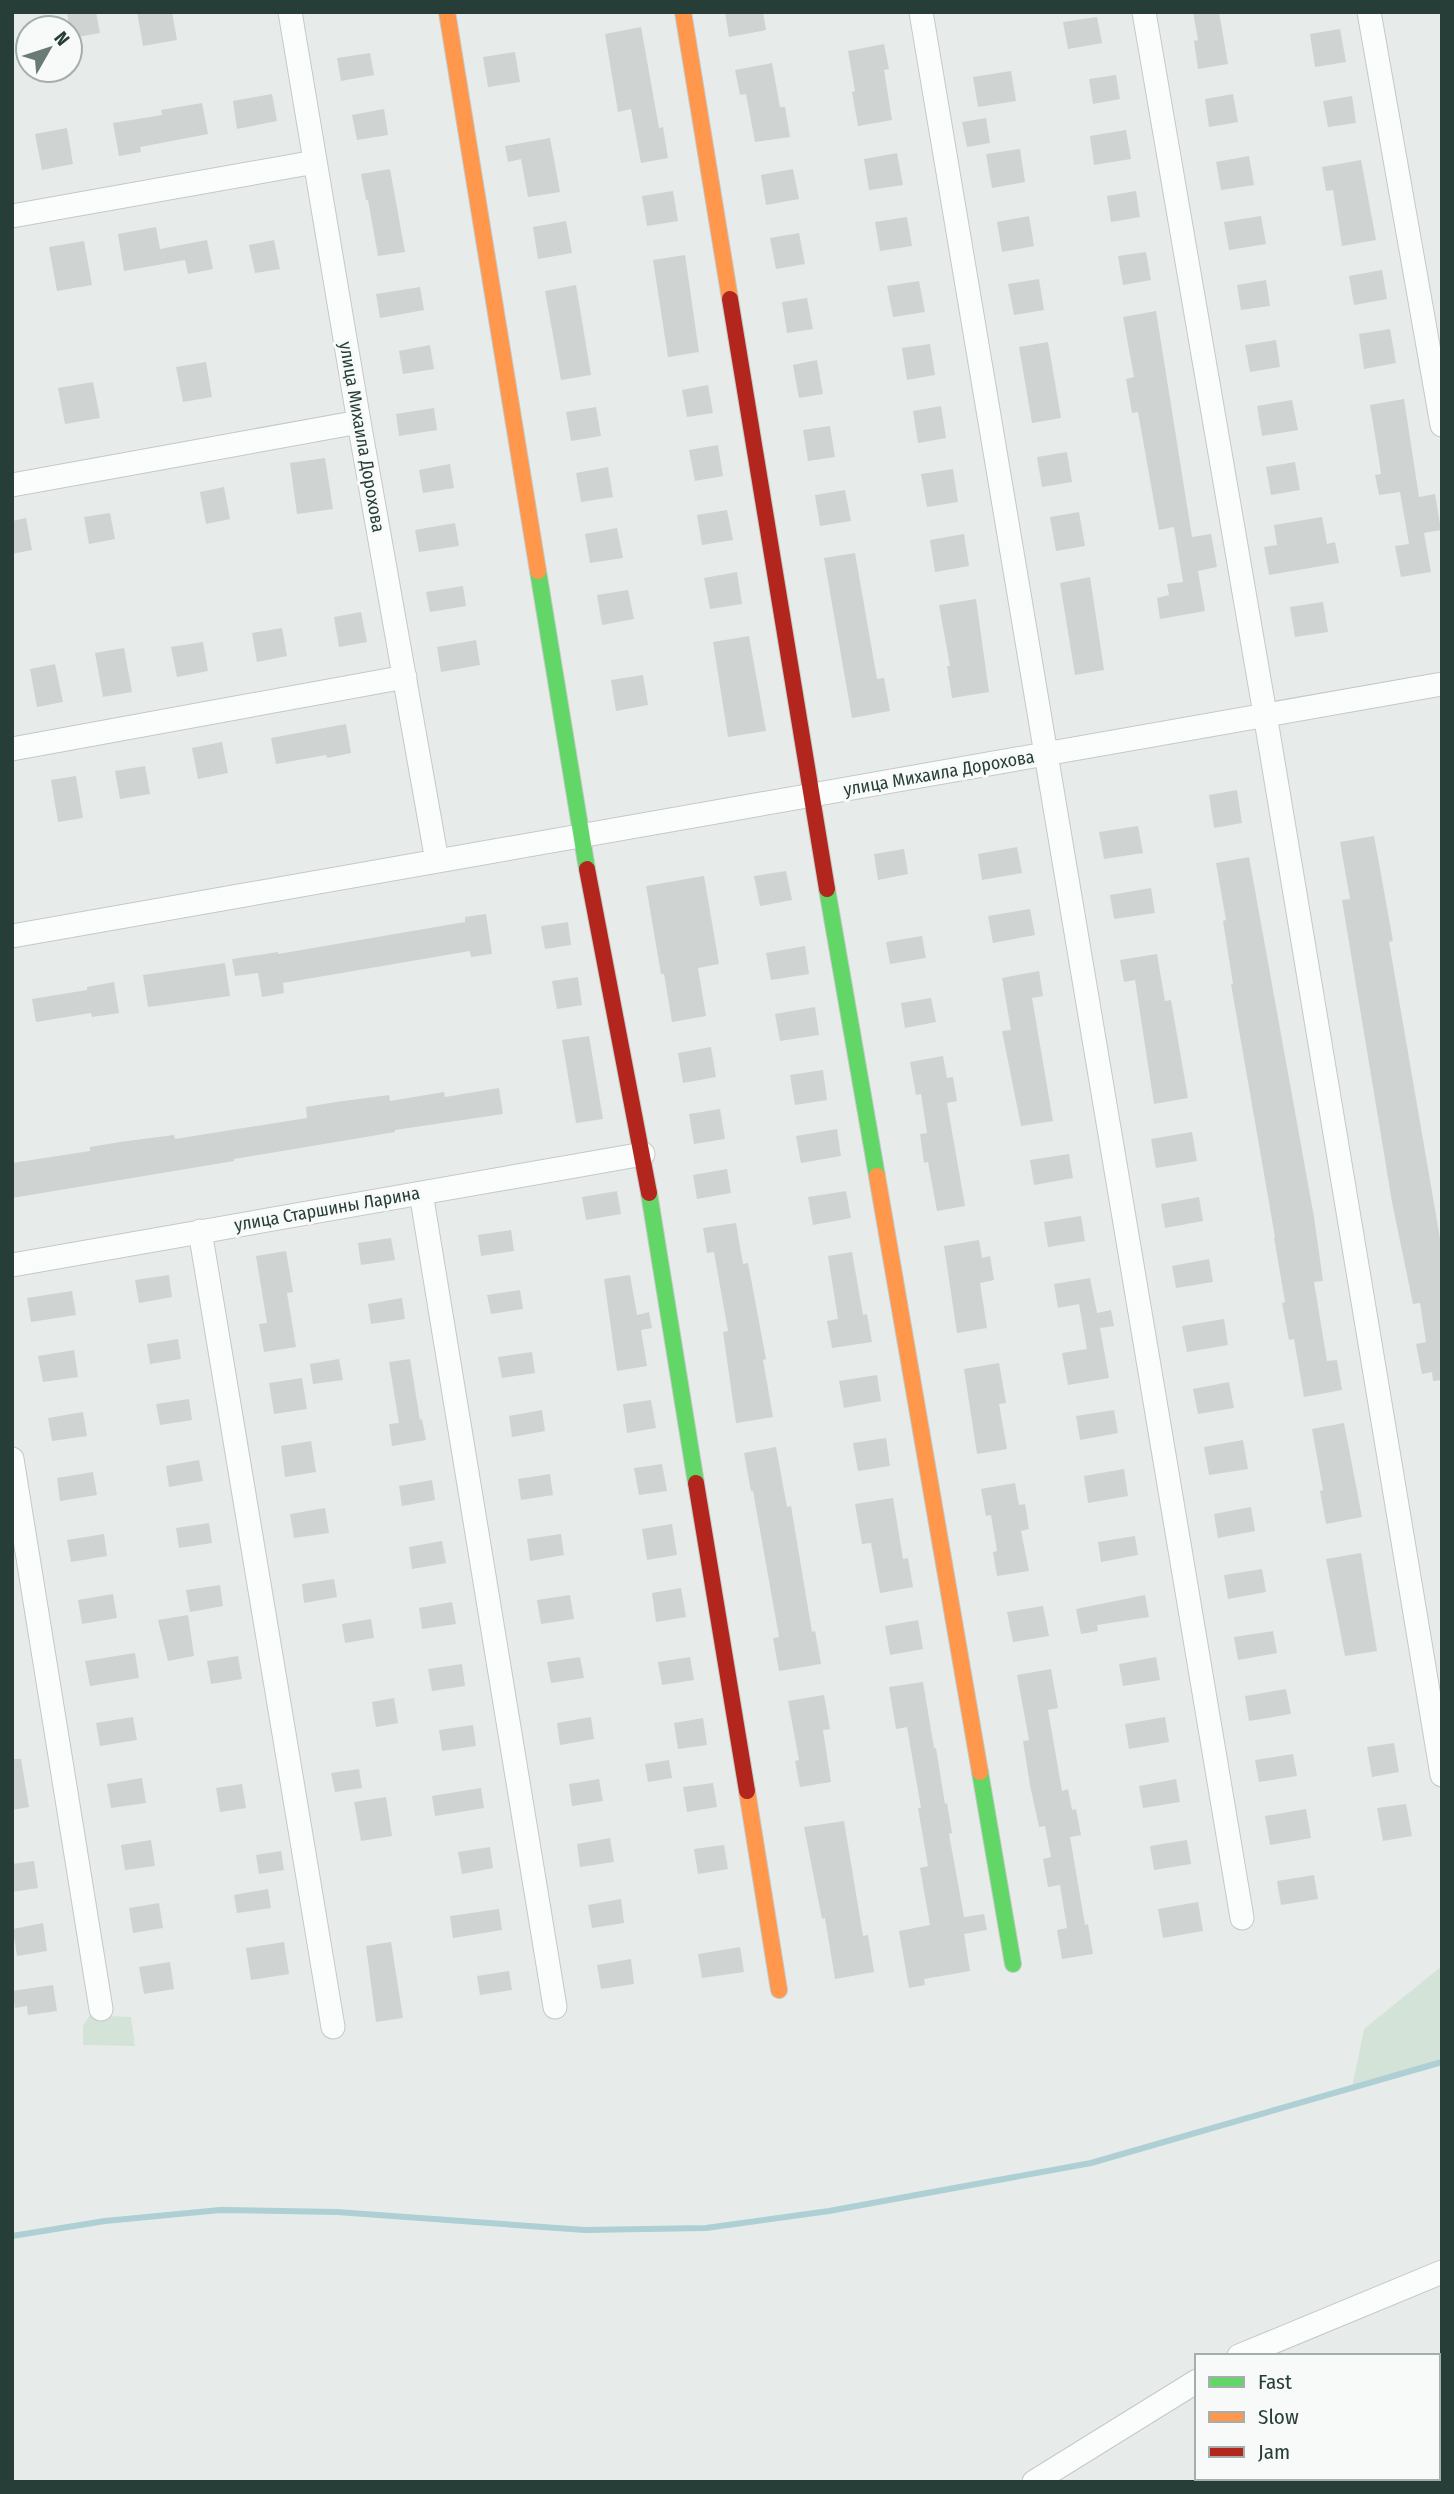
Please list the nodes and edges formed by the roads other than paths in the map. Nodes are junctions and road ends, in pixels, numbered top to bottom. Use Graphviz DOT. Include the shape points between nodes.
graph roads {
  1 [pos="290,12"];
  2 [pos="447,12"];
  3 [pos="682,12"];
  4 [pos="921,12"];
  5 [pos="1144,12"];
  6 [pos="1369,12"];
  7 [pos="315,162"];
  8 [pos="12,216"];
  9 [pos="359,422"];
  10 [pos="1442,425"];
  11 [pos="12,485"];
  12 [pos="405,677"];
  13 [pos="1442,684"];
  14 [pos="1265,714"];
  15 [pos="12,749"];
  16 [pos="1047,754"];
  17 [pos="811,795"];
  18 [pos="581,836"];
  19 [pos="437,861"];
  20 [pos="12,936"];
  21 [pos="643,1154"];
  22 [pos="421,1193"];
  23 [pos="200,1231"];
  24 [pos="12,1265"];
  25 [pos="12,1459"];
  26 [pos="1442,1775"];
  27 [pos="1242,1918"];
  28 [pos="1013,1964"];
  29 [pos="779,1990"];
  30 [pos="555,2007"];
  31 [pos="101,2009"];
  32 [pos="333,2026"];
  33 [pos="1442,2272"];
  34 [pos="1243,2354"];
  35 [pos="1195,2382"];
  36 [pos="1034,2482"];
  1 -- 7 [label="street, улица Михаила Дорохова"];
  2 -- 18 [label="street"];
  3 -- 17 [label="street"];
  4 -- 16 [label="street"];
  5 -- 14 [label="street"];
  6 -- 10 [label="street"];
  7 -- 8 [label="street"];
  7 -- 9 [label="street, улица Михаила Дорохова"];
  9 -- 11 [label="street"];
  9 -- 12 [label="street, улица Михаила Дорохова"];
  12 -- 15 [label="street"];
  12 -- 19 [label="street, улица Михаила Дорохова"];
  13 -- 14 [label="street, улица Михаила Дорохова"];
  14 -- 16 [label="street, улица Михаила Дорохова"];
  14 -- 26 [label="street"];
  16 -- 17 [label="street, улица Михаила Дорохова"];
  16 -- 27 [label="street"];
  17 -- 18 [label="street, улица Михаила Дорохова"];
  17 -- 28 [label="street"];
  18 -- 19 [label="street, улица Михаила Дорохова"];
  18 -- 21 [label="street"];
  19 -- 20 [label="street, улица Михаила Дорохова"];
  21 -- 22 [label="street, улица Старшины Ларина"];
  21 -- 29 [label="street"];
  22 -- 23 [label="street, улица Старшины Ларина"];
  22 -- 30 [label="street"];
  23 -- 24 [label="street, улица Старшины Ларина"];
  23 -- 32 [label="street"];
  25 -- 31 [label="street"];
  33 -- 34 [label="street"];
  35 -- 36 [label="street"];
}
